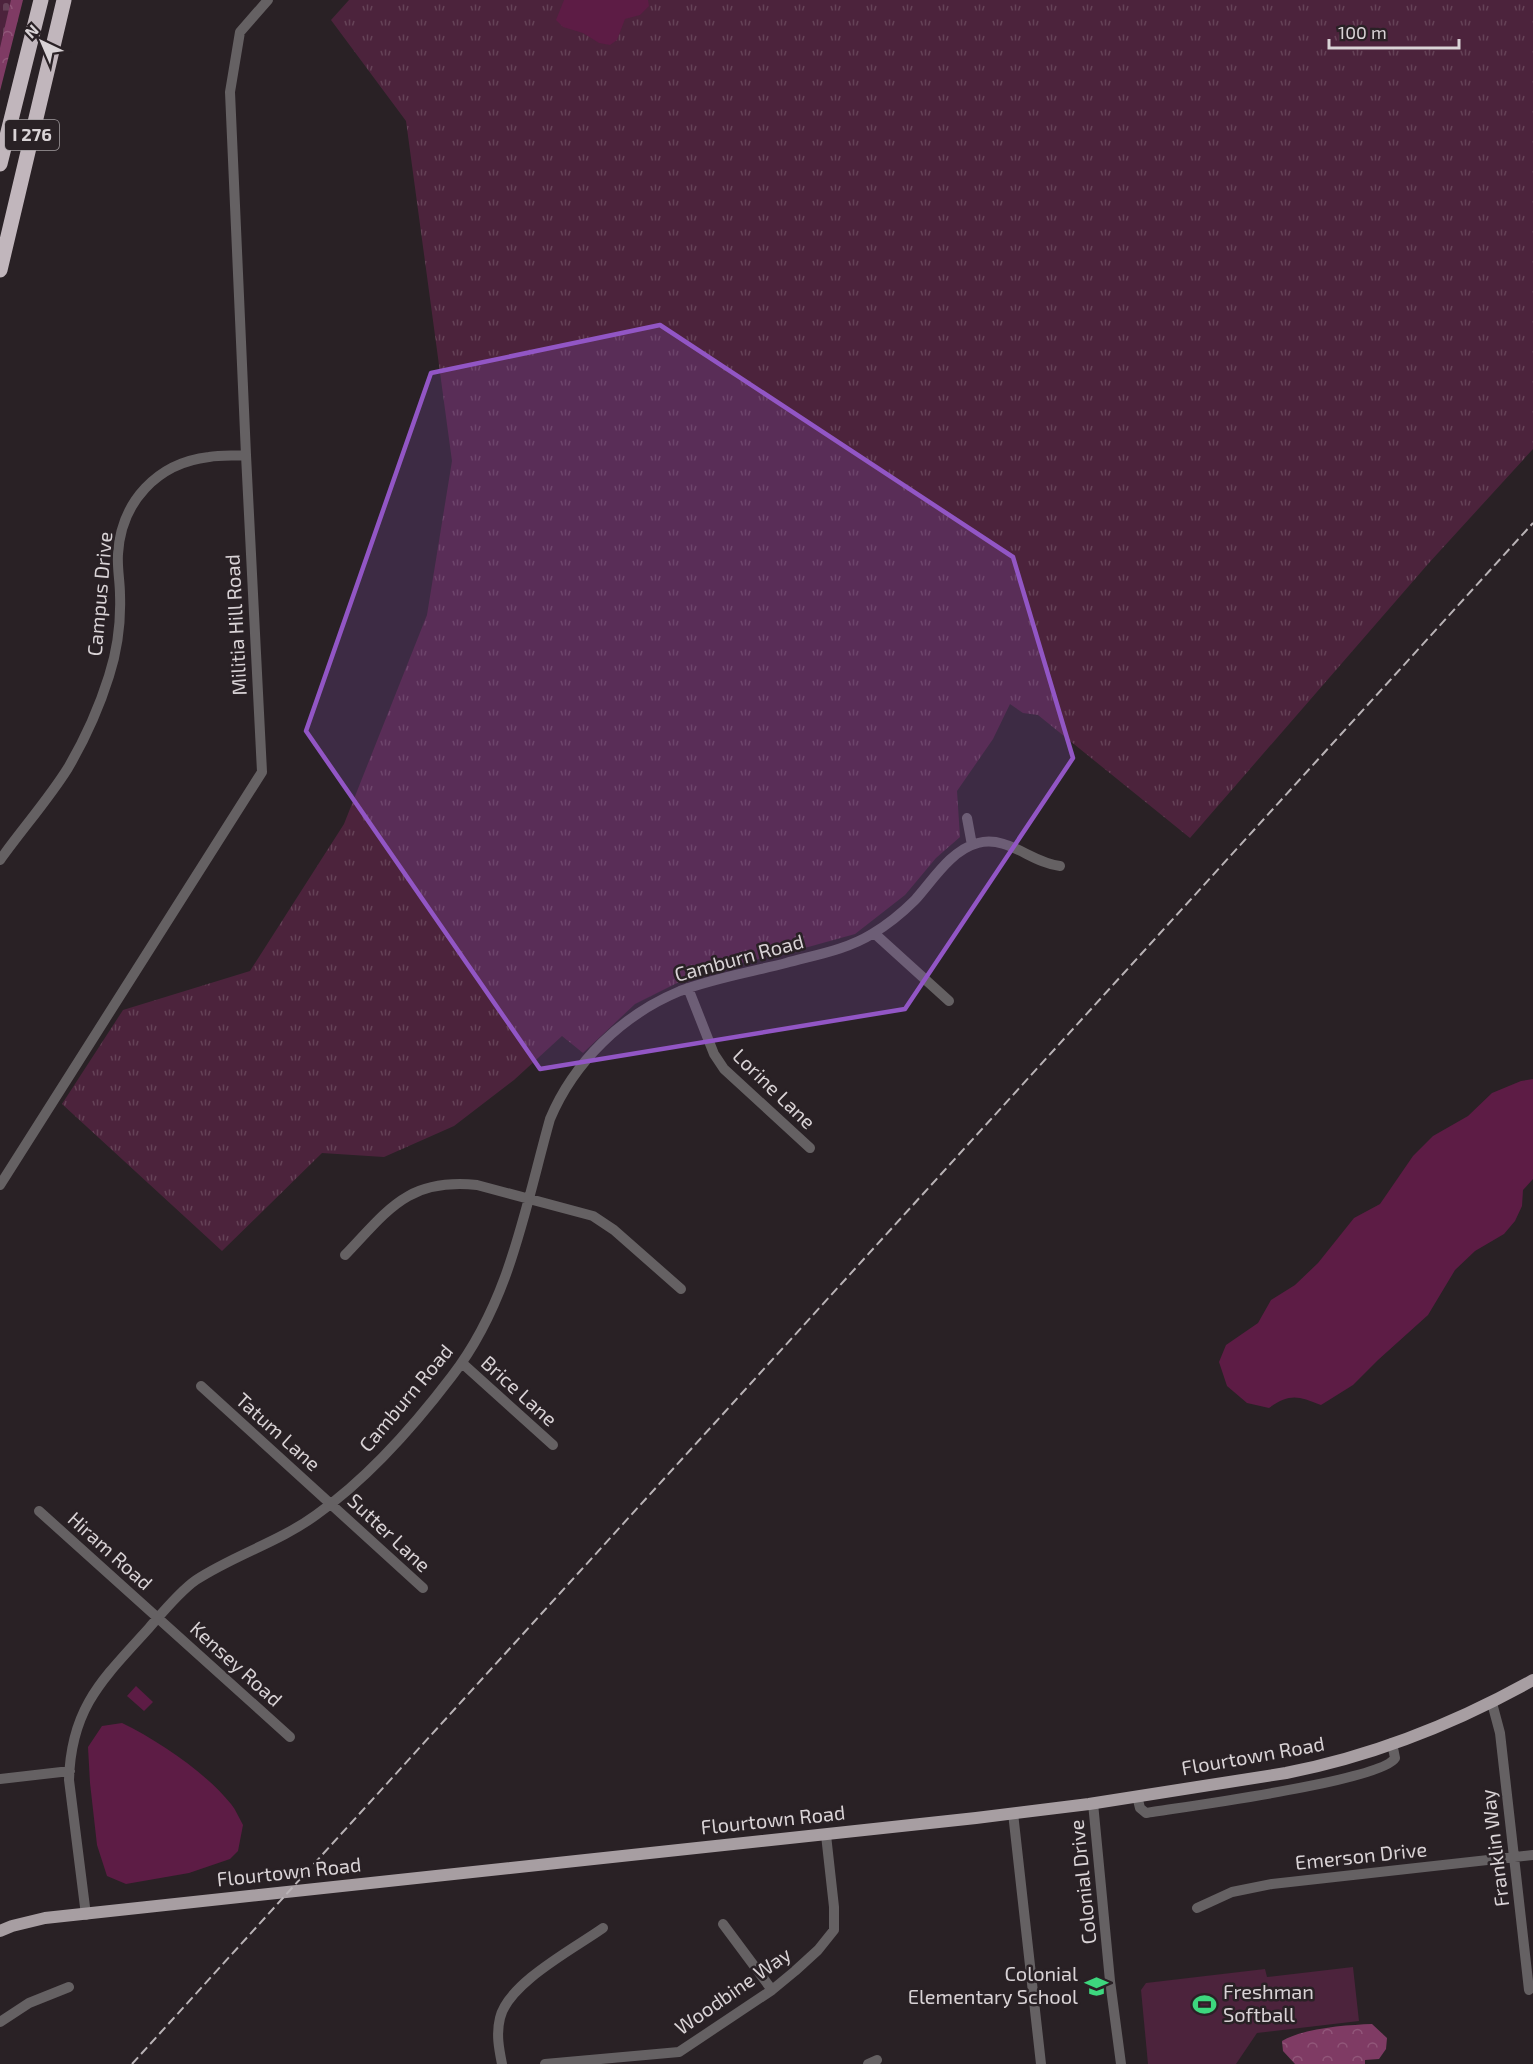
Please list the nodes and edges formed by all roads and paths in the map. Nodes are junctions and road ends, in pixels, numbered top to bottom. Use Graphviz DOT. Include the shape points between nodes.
graph roads {
  1 [pos="41,0"];
  2 [pos="64,0"];
  3 [pos="268,0"];
  4 [pos="0,164"];
  5 [pos="0,270"];
  6 [pos="246,455"];
  7 [pos="968,818"];
  8 [pos="972,845"];
  9 [pos="0,860"];
  10 [pos="1060,866"];
  11 [pos="874,933"];
  12 [pos="688,988"];
  13 [pos="949,1001"];
  14 [pos="810,1148"];
  15 [pos="0,1185"];
  16 [pos="529,1199"];
  17 [pos="345,1255"];
  18 [pos="681,1288"];
  19 [pos="462,1363"];
  20 [pos="201,1386"];
  21 [pos="553,1445"];
  22 [pos="331,1504"];
  23 [pos="39,1511"];
  24 [pos="423,1588"];
  25 [pos="158,1618"];
  26 [pos="1533,1680"];
  27 [pos="1492,1703"];
  28 [pos="290,1737"];
  29 [pos="1392,1743"];
  30 [pos="70,1771"];
  31 [pos="0,1779"];
  32 [pos="1137,1796"];
  33 [pos="1093,1803"];
  34 [pos="1013,1813"];
  35 [pos="826,1835"];
  36 [pos="1533,1855"];
  37 [pos="1514,1857"];
  38 [pos="1197,1908"];
  39 [pos="86,1915"];
  40 [pos="723,1924"];
  41 [pos="603,1928"];
  42 [pos="0,1931"];
  43 [pos="69,1987"];
  44 [pos="772,1989"];
  45 [pos="1529,1990"];
  46 [pos="0,2022"];
  47 [pos="653,2060"];
  48 [pos="502,2064"];
  49 [pos="545,2064"];
  50 [pos="1041,2064"];
  51 [pos="1121,2064"];
  1 -- 4 [label="highway, I 276"];
  2 -- 5 [label="highway, I 276"];
  3 -- 6 [label="street, Militia Hill Road" via="240,32 230,92"];
  6 -- 9 [label="street, Campus Drive" via="209,456 178,465 154,478 132,504 119,542 117,638 109,675 90,726 66,770"];
  6 -- 15 [label="street, Militia Hill Road" via="262,772"];
  7 -- 8 [label="street"];
  8 -- 10 [label="street" via="988,841 1006,844 1039,862"];
  8 -- 11 [label="street, Camburn Road" via="951,860 903,912"];
  11 -- 12 [label="street, Camburn Road" via="827,953"];
  11 -- 13 [label="street"];
  12 -- 14 [label="street, Lorine Lane" via="718,1060"];
  12 -- 16 [label="street, Camburn Road" via="615,1030 575,1075 550,1119"];
  16 -- 17 [label="street" via="477,1185 429,1186 399,1201"];
  16 -- 18 [label="street" via="593,1216"];
  16 -- 19 [label="street, Camburn Road" via="505,1283"];
  19 -- 21 [label="street, Brice Lane"];
  19 -- 22 [label="street, Camburn Road" via="403,1434"];
  20 -- 22 [label="street, Tatum Lane"];
  22 -- 24 [label="street, Sutter Lane"];
  22 -- 25 [label="street, Camburn Road" via="289,1533 194,1582"];
  23 -- 25 [label="street, Hiram Road"];
  25 -- 28 [label="street, Kensey Road"];
  25 -- 30 [label="street, Camburn Road" via="94,1690 73,1741"];
  26 -- 27 [label="main road, Flourtown Road"];
  27 -- 29 [label="main road, Flourtown Road"];
  27 -- 37 [label="street, Franklin Way" via="1500,1733"];
  29 -- 32 [label="main road, Flourtown Road" via="1316,1767"];
  29 -- 32 [label="street" via="1395,1758 1389,1764 1316,1785 1146,1813"];
  30 -- 31 [label="street"];
  30 -- 39 [label="street, Camburn Road"];
  32 -- 33 [label="main road, Flourtown Road"];
  33 -- 34 [label="main road, Flourtown Road"];
  33 -- 51 [label="street, Colonial Drive"];
  34 -- 35 [label="main road, Flourtown Road"];
  34 -- 50 [label="street"];
  35 -- 39 [label="main road, Flourtown Road"];
  35 -- 44 [label="street, Woodbine Way" via="834,1930 818,1950"];
  36 -- 37 [label="street, Emerson Drive"];
  37 -- 38 [label="street, Emerson Drive" via="1253,1887"];
  37 -- 45 [label="street, Franklin Way"];
  39 -- 42 [label="main road, Flourtown Road" via="45,1918"];
  40 -- 44 [label="street"];
  41 -- 48 [label="street" via="518,1988 500,2017 498,2042"];
  43 -- 46 [label="street" via="29,2003"];
  44 -- 47 [label="street, Woodbine Way" via="679,2052"];
  47 -- 49 [label="street, Woodbine Way"];
}
